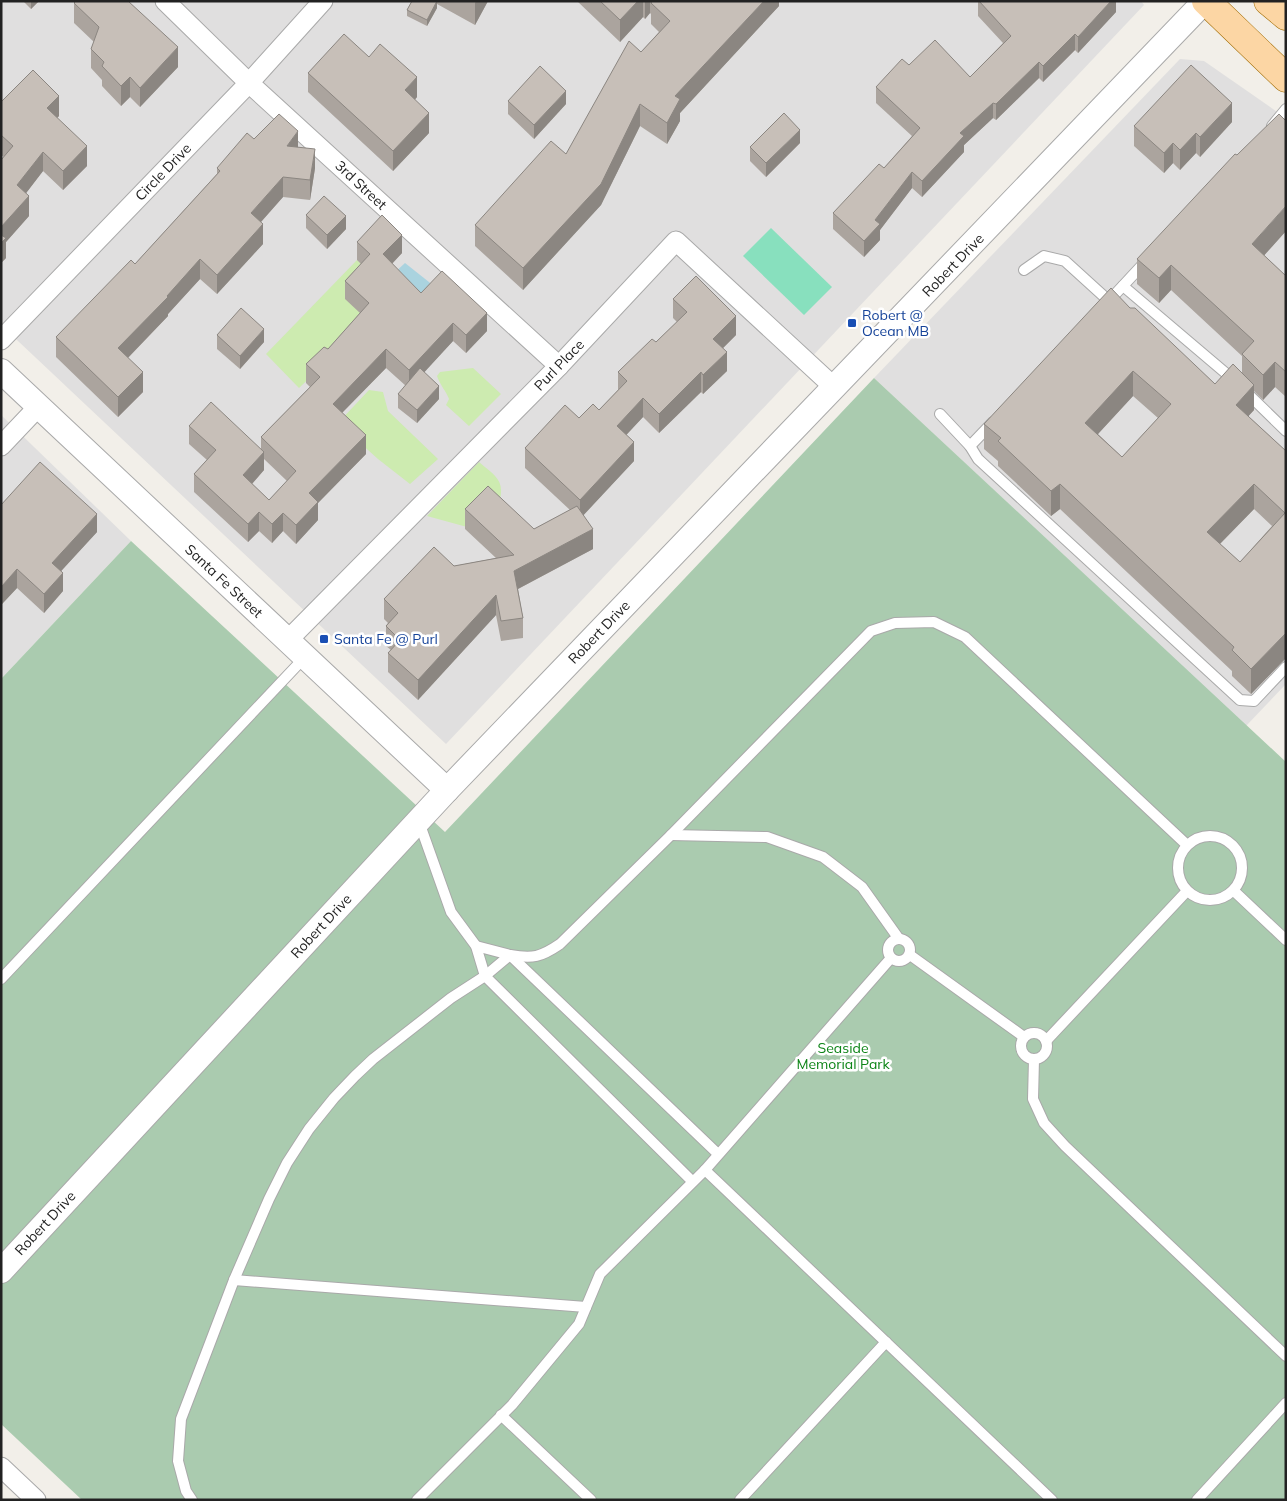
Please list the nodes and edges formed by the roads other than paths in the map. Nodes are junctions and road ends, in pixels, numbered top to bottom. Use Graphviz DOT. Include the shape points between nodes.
graph roads {
  1 [pos="165,1"];
  2 [pos="323,1"];
  3 [pos="1206,1"];
  4 [pos="1268,1"];
  5 [pos="1286,16"];
  6 [pos="1286,78"];
  7 [pos="249,83"];
  8 [pos="1286,109"];
  9 [pos="1267,131"];
  10 [pos="1156,250"];
  11 [pos="1024,270"];
  12 [pos="1123,286"];
  13 [pos="1,340"];
  14 [pos="559,366"];
  15 [pos="1,371"];
  16 [pos="835,388"];
  17 [pos="38,407"];
  18 [pos="1003,412"];
  19 [pos="940,414"];
  20 [pos="1286,431"];
  21 [pos="1,446"];
  22 [pos="970,446"];
  23 [pos="287,641"];
  24 [pos="305,657"];
  25 [pos="1286,667"];
  26 [pos="447,790"];
  27 [pos="419,821"];
  28 [pos="671,835"];
  29 [pos="1186,845"];
  30 [pos="1187,891"];
  31 [pos="1234,891"];
  32 [pos="899,939"];
  33 [pos="1286,940"];
  34 [pos="476,946"];
  35 [pos="910,955"];
  36 [pos="510,956"];
  37 [pos="891,958"];
  38 [pos="484,976"];
  39 [pos="1,979"];
  40 [pos="1024,1037"];
  41 [pos="1046,1040"];
  42 [pos="1034,1059"];
  43 [pos="718,1154"];
  44 [pos="705,1170"];
  45 [pos="692,1181"];
  46 [pos="1,1271"];
  47 [pos="234,1280"];
  48 [pos="586,1307"];
  49 [pos="886,1342"];
  50 [pos="1286,1356"];
  51 [pos="1286,1403"];
  52 [pos="501,1415"];
  53 [pos="1,1467"];
  54 [pos="36,1500"];
  55 [pos="192,1500"];
  56 [pos="418,1500"];
  57 [pos="590,1500"];
  58 [pos="740,1500"];
  59 [pos="1052,1500"];
  60 [pos="1197,1500"];
  1 -- 7 [label="street, 3rd Street"];
  2 -- 7 [label="street, Circle Drive"];
  3 -- 6 [label="main road"];
  3 -- 16 [label="street, Robert Drive"];
  4 -- 5 [label="main road"];
  7 -- 13 [label="street, Circle Drive"];
  7 -- 14 [label="street, 3rd Street"];
  8 -- 9 [label="lane"];
  10 -- 12 [label="lane"];
  11 -- 12 [label="lane" via="1044,256 1065,261 1105,305"];
  12 -- 20 [label="lane" via="1231,378"];
  14 -- 16 [label="street, Purl Place" via="676,241"];
  14 -- 23 [label="street, Purl Place"];
  15 -- 17 [label="street, Santa Fe Street"];
  16 -- 26 [label="street, Robert Drive"];
  17 -- 21 [label="street"];
  17 -- 23 [label="street, Santa Fe Street"];
  18 -- 22 [label="lane"];
  19 -- 22 [label="lane"];
  22 -- 25 [label="lane" via="978,459 1240,700 1254,701"];
  23 -- 24 [label="street, Santa Fe Street"];
  24 -- 26 [label="street, Santa Fe Street"];
  24 -- 39 [label="lane"];
  26 -- 27 [label="street, Robert Drive"];
  27 -- 34 [label="lane" via="451,912"];
  27 -- 46 [label="street, Robert Drive"];
  28 -- 29 [label="lane" via="871,631 895,623 934,622 966,637"];
  28 -- 32 [label="lane" via="767,837 823,857 862,887"];
  28 -- 36 [label="lane" via="560,944 544,955 529,958"];
  29 -- 30 [label="lane" via="1177,868"];
  29 -- 31 [label="lane" via="1210,835 1222,837 1233,844 1243,868 1241,880"];
  30 -- 31 [label="lane" via="1210,901"];
  30 -- 41 [label="lane"];
  31 -- 33 [label="lane"];
  32 -- 35 [label="lane" via="907,942"];
  32 -- 37 [label="lane" via="889,946"];
  34 -- 36 [label="lane"];
  34 -- 38 [label="lane"];
  35 -- 37 [label="lane" via="899,962"];
  35 -- 40 [label="lane"];
  36 -- 38 [label="lane"];
  36 -- 43 [label="lane"];
  37 -- 43 [label="lane"];
  38 -- 45 [label="lane"];
  38 -- 47 [label="lane" via="450,998 374,1059 334,1098 287,1163"];
  40 -- 41 [label="lane" via="1034,1032"];
  40 -- 42 [label="lane" via="1022,1051"];
  41 -- 42 [label="lane" via="1048,1046 1044,1055"];
  42 -- 50 [label="lane" via="1034,1099 1044,1123"];
  43 -- 44 [label="lane"];
  44 -- 45 [label="lane"];
  44 -- 49 [label="lane"];
  45 -- 48 [label="lane" via="600,1274"];
  47 -- 48 [label="lane"];
  47 -- 55 [label="lane" via="181,1419 178,1461"];
  48 -- 52 [label="lane" via="579,1324"];
  49 -- 58 [label="lane"];
  49 -- 59 [label="lane"];
  51 -- 60 [label="lane"];
  52 -- 56 [label="lane"];
  52 -- 57 [label="lane"];
  53 -- 54 [label="street"];
}
